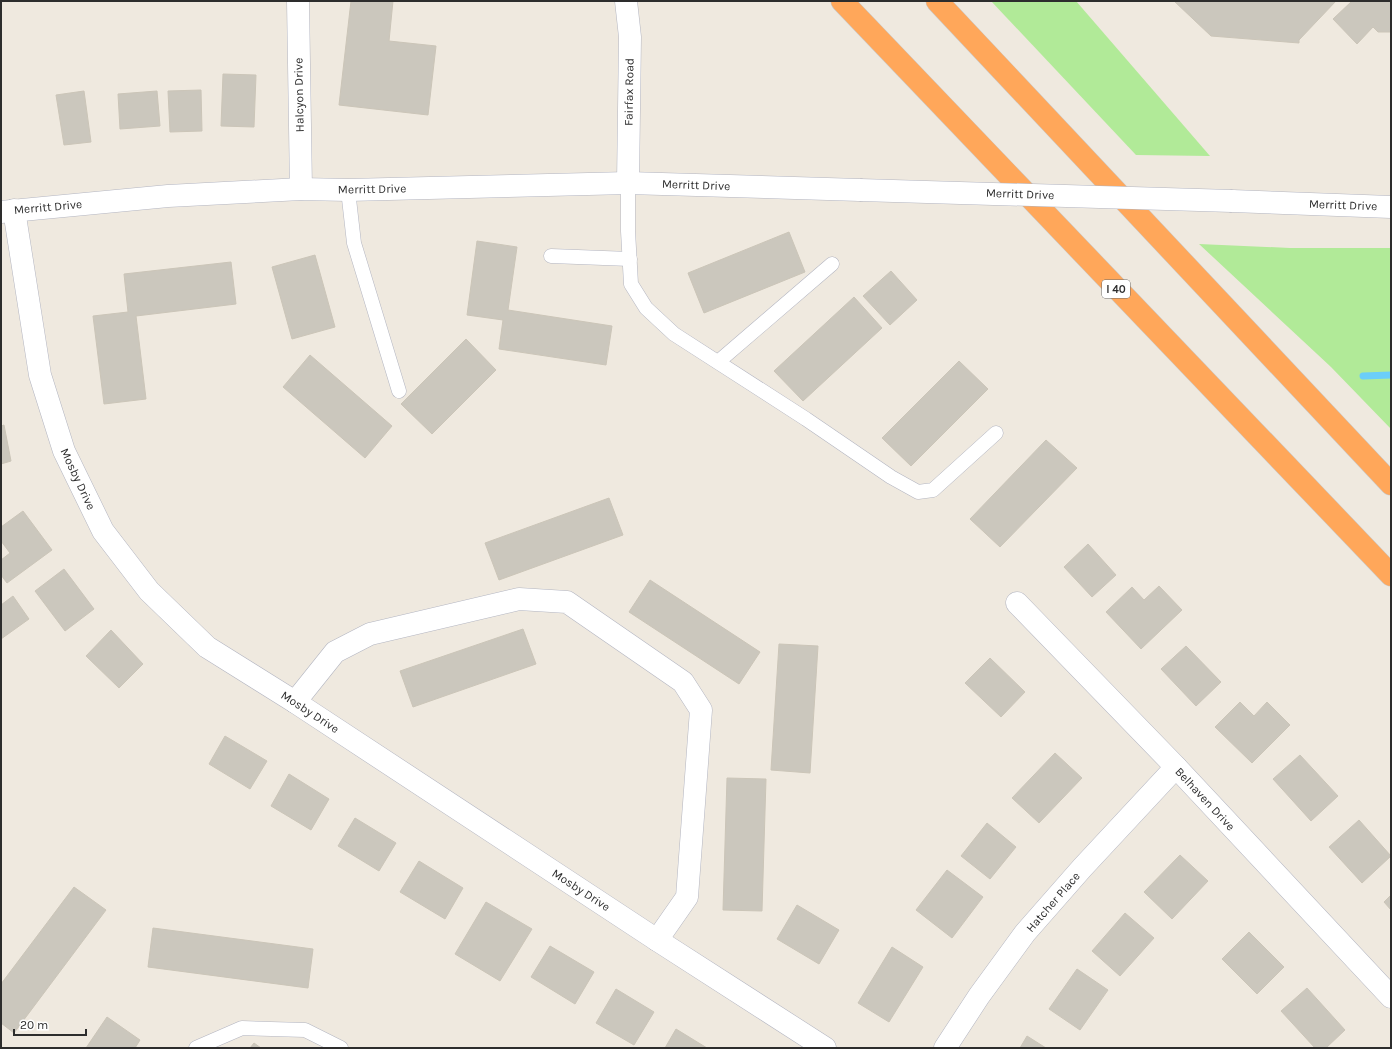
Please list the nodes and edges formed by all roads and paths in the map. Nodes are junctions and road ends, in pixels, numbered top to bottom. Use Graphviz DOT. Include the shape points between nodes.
graph roads {
  1 [pos="298,1"];
  2 [pos="626,1"];
  3 [pos="842,1"];
  4 [pos="937,1"];
  5 [pos="628,183"];
  6 [pos="301,189"];
  7 [pos="348,190"];
  8 [pos="1391,207"];
  9 [pos="7,211"];
  10 [pos="551,256"];
  11 [pos="630,259"];
  12 [pos="832,264"];
  13 [pos="718,362"];
  14 [pos="399,391"];
  15 [pos="996,433"];
  16 [pos="1391,484"];
  17 [pos="1391,575"];
  18 [pos="1017,603"];
  19 [pos="295,702"];
  20 [pos="1176,767"];
  21 [pos="657,940"];
  22 [pos="1391,997"];
  23 [pos="196,1048"];
  24 [pos="341,1048"];
  25 [pos="825,1048"];
  26 [pos="945,1048"];
  1 -- 6 [label="street, Halcyon Drive"];
  2 -- 5 [label="street, Fairfax Road" via="630,37"];
  3 -- 17 [label="highway, I 40"];
  4 -- 16 [label="highway"];
  5 -- 7 [label="street, Merritt Drive"];
  5 -- 8 [label="street, Merritt Drive, bridge"];
  5 -- 11 [label="lane"];
  6 -- 7 [label="street, Merritt Drive"];
  6 -- 9 [label="street, Merritt Drive" via="168,196"];
  7 -- 14 [label="lane" via="354,243"];
  9 -- 19 [label="street, Mosby Drive" via="40,375 66,455 103,531 149,591 207,647"];
  10 -- 11 [label="lane"];
  11 -- 13 [label="lane" via="631,284 646,308 674,334"];
  12 -- 13 [label="lane"];
  13 -- 15 [label="lane" via="890,477 918,492 933,490"];
  18 -- 20 [label="street, Belhaven Drive"];
  19 -- 21 [label="street, Mosby Drive"];
  19 -- 21 [label="street" via="335,652 370,634 519,599 567,602 683,682 701,710 687,897"];
  20 -- 22 [label="street, Belhaven Drive"];
  20 -- 26 [label="street, Hatcher Place" via="1025,933"];
  21 -- 25 [label="street, Mosby Drive"];
  23 -- 24 [label="lane" via="242,1028 305,1030"];
}
